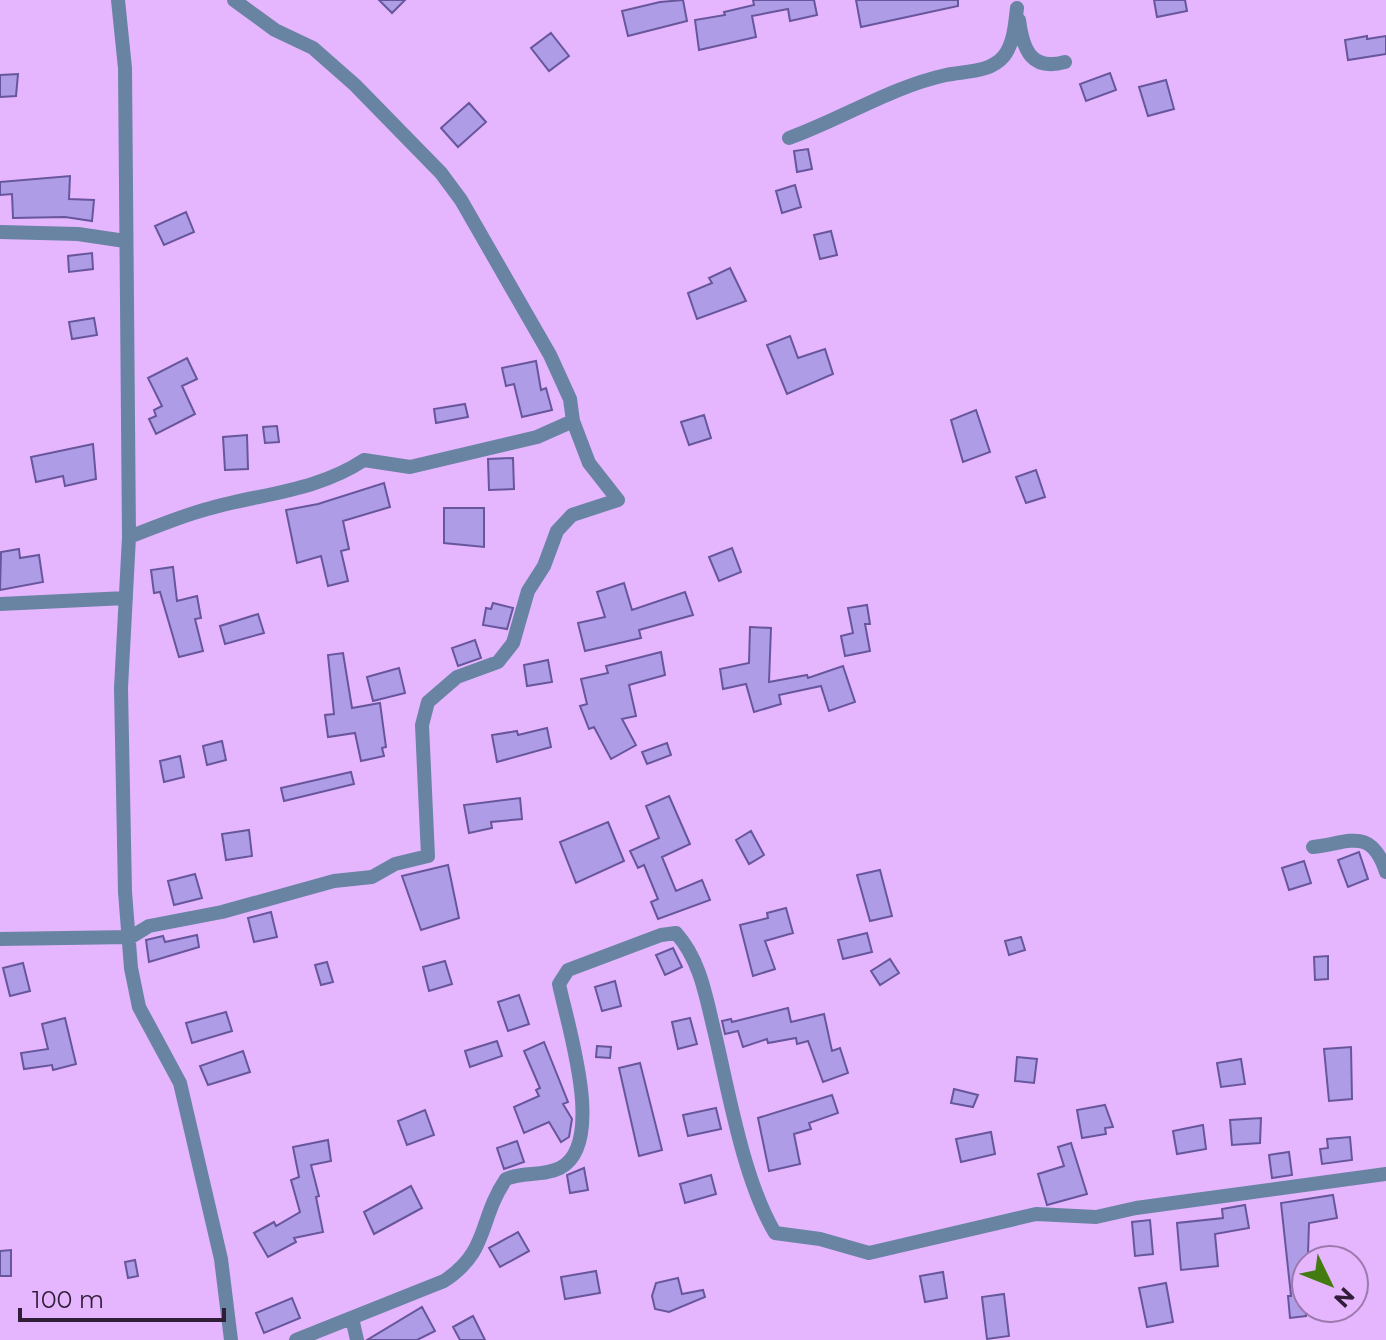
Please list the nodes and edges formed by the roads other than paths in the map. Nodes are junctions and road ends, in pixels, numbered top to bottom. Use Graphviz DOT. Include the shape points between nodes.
graph roads {
  1 [pos="118,0"];
  2 [pos="234,0"];
  3 [pos="1017,4"];
  4 [pos="1065,62"];
  5 [pos="789,138"];
  6 [pos="0,232"];
  7 [pos="125,241"];
  8 [pos="573,421"];
  9 [pos="129,537"];
  10 [pos="126,598"];
  11 [pos="0,604"];
  12 [pos="1313,847"];
  13 [pos="1386,872"];
  14 [pos="131,937"];
  15 [pos="0,939"];
  16 [pos="1386,1174"];
  17 [pos="352,1318"];
  18 [pos="231,1340"];
  19 [pos="296,1340"];
  20 [pos="357,1340"];
  1 -- 7 [label="street" via="125,68"];
  2 -- 8 [label="street" via="275,30 313,48 441,173 550,355 570,399"];
  3 -- 4 [label="street" via="1033,63"];
  3 -- 5 [label="street" via="1003,57 987,67 908,87"];
  6 -- 7 [label="street"];
  7 -- 9 [label="street"];
  8 -- 9 [label="street" via="537,437 410,467 364,460 338,477 299,490 209,508"];
  8 -- 14 [label="street" via="589,463 618,500 572,515 557,531 528,591 513,643 498,662 457,677 428,702 422,725 428,856 395,864 372,877 334,881 149,926"];
  9 -- 10 [label="street"];
  10 -- 11 [label="street"];
  10 -- 14 [label="street" via="121,688 125,892"];
  12 -- 13 [label="street" via="1366,841"];
  14 -- 15 [label="street"];
  14 -- 18 [label="street" via="139,1007 180,1083 221,1259"];
  16 -- 17 [label="street" via="1096,1217 1036,1214 869,1253 775,1233 732,1110 695,960 676,933 568,970 559,984 584,1106 573,1156 562,1167 506,1179 466,1268"];
  17 -- 19 [label="street"];
  17 -- 20 [label="street"];
}
